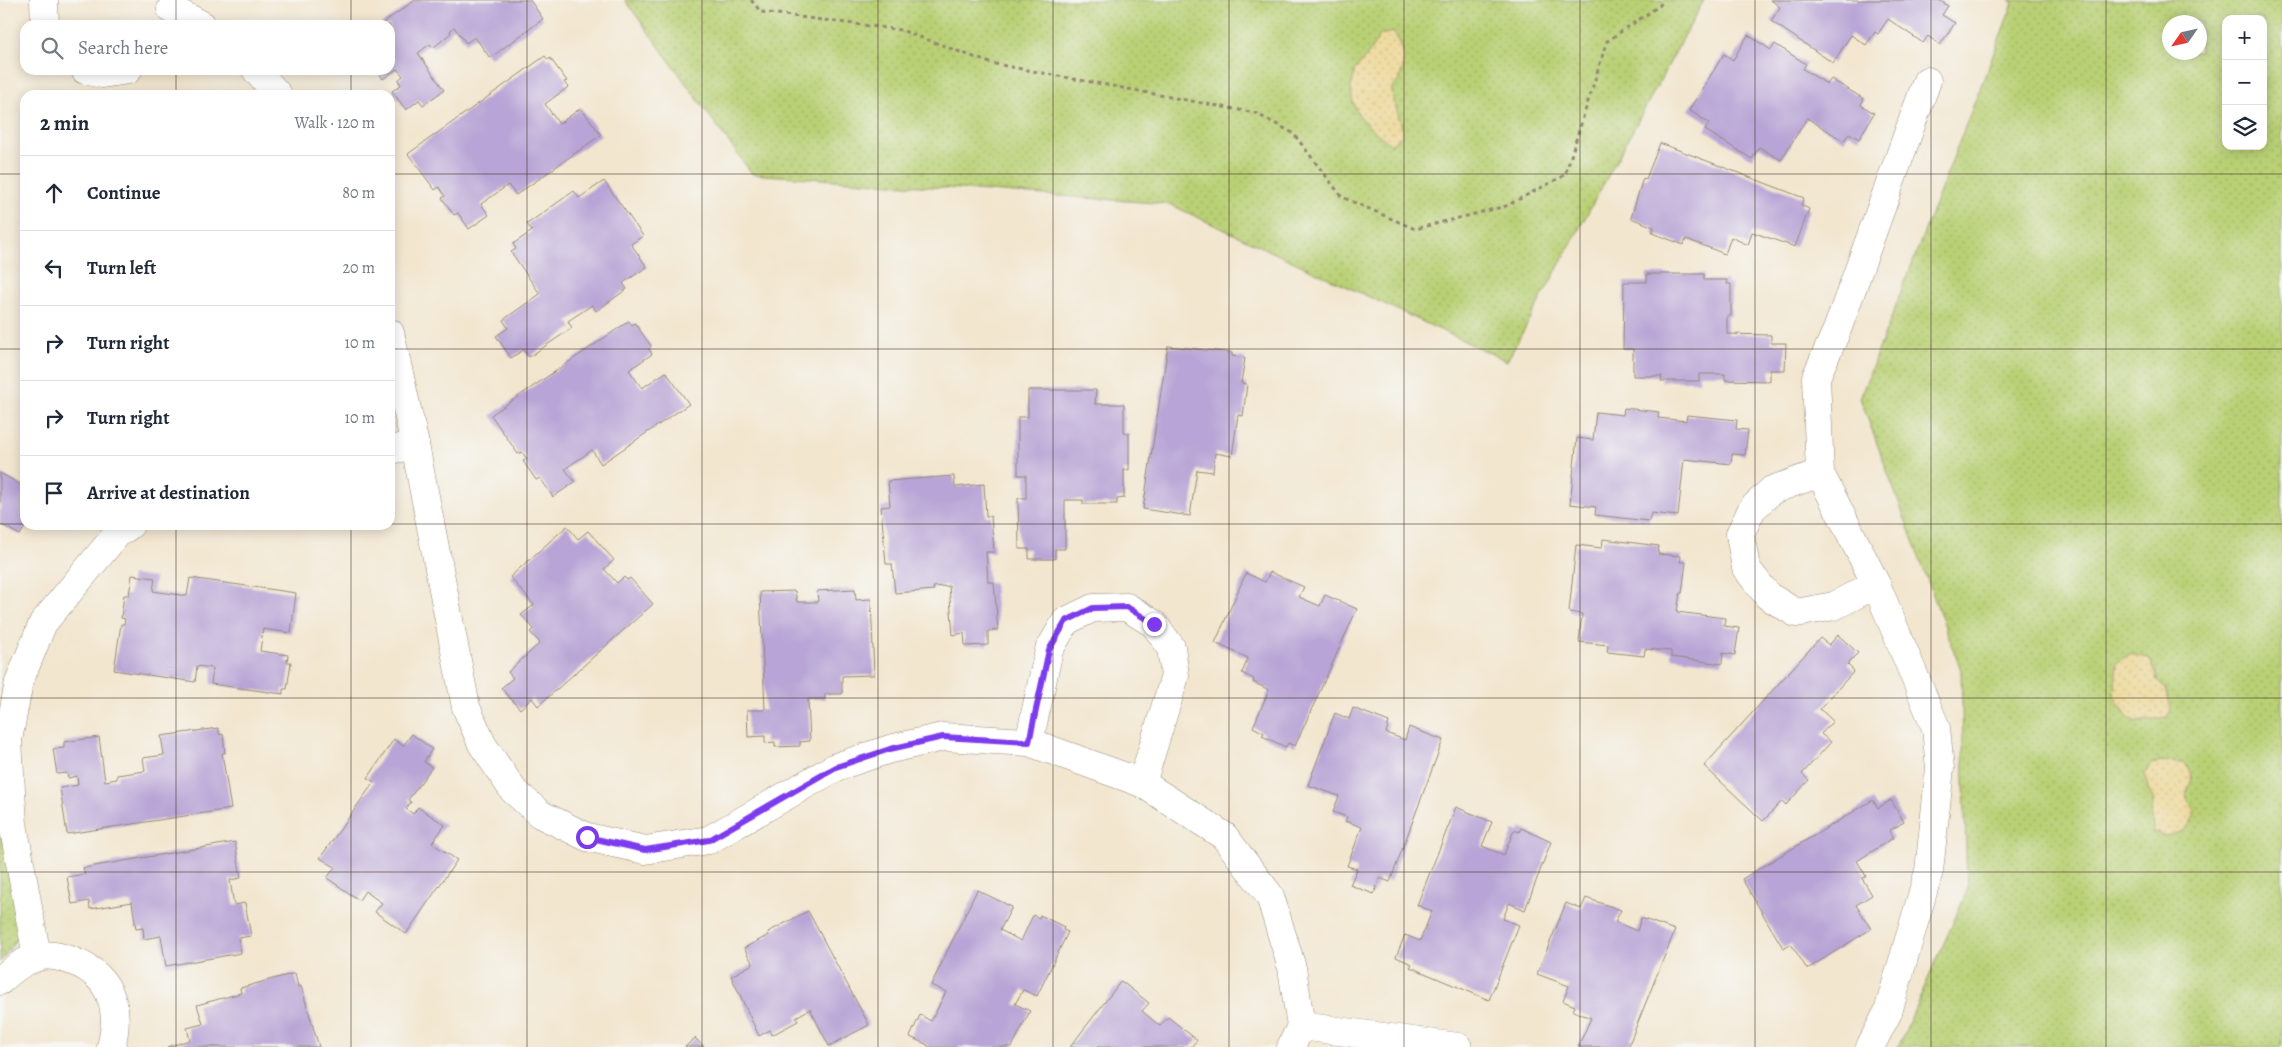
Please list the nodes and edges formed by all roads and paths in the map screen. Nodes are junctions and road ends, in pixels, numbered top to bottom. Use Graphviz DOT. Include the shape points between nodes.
graph roads {
  1 [pos="44,0"];
  2 [pos="751,0"];
  3 [pos="1664,0"];
  4 [pos="169,11"];
  5 [pos="45,20"];
  6 [pos="190,20"];
  7 [pos="260,75"];
  8 [pos="1927,81"];
  9 [pos="274,90"];
  10 [pos="395,380"];
  11 [pos="402,447"];
  12 [pos="1820,473"];
  13 [pos="123,530"];
  14 [pos="1876,584"];
  15 [pos="1029,742"];
  16 [pos="1142,783"];
  17 [pos="37,957"];
  18 [pos="0,981"];
  19 [pos="1296,1036"];
  20 [pos="111,1047"];
  21 [pos="1458,1047"];
  22 [pos="1870,1047"];
  1 -- 5 [label="street"];
  2 -- 3 [label="path" via="761,12 900,30 990,64 1255,113 1293,133 1342,197 1415,229 1506,206 1565,175 1607,41"];
  4 -- 6 [label="street"];
  7 -- 9 [label="street"];
  8 -- 12 [label="street" via="1837,330 1816,377"];
  10 -- 11 [label="street"];
  11 -- 15 [label="street" via="466,707 482,744 513,790 540,814 572,830 587,837 645,850 709,840 836,767 890,749 943,737"];
  12 -- 14 [label="street"];
  12 -- 14 [label="street" via="1772,490 1752,509 1740,534 1746,568 1768,596 1796,612 1834,606"];
  13 -- 17 [label="street" via="43,623 19,682 8,740 13,824"];
  14 -- 22 [label="street" via="1936,728 1940,768 1928,871 1888,1012"];
  15 -- 16 [label="street"];
  15 -- 16 [label="street" via="1049,650 1066,621 1093,608 1127,607 1154,624 1171,647 1175,676"];
  16 -- 19 [label="street" via="1224,836 1270,896 1292,968"];
  17 -- 18 [label="street" via="17,966"];
  17 -- 20 [label="street" via="58,957 77,962 95,973 115,1008 116,1028"];
  19 -- 21 [label="street"];
}
